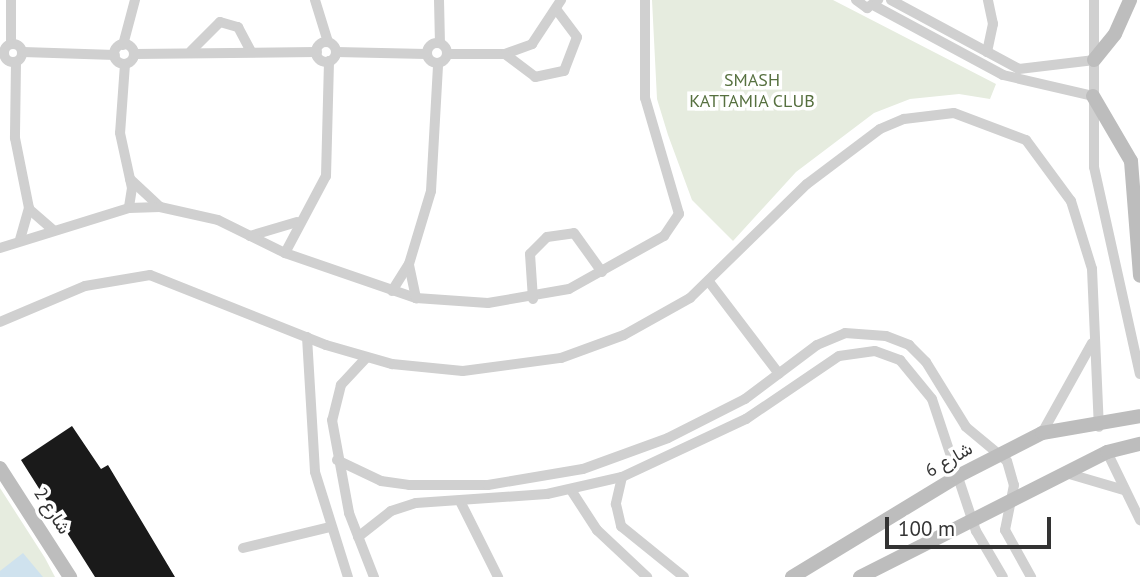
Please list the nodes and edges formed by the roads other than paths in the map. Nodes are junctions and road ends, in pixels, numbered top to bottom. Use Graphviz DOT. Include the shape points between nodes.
graph roads {
  1 [pos="11,0"];
  2 [pos="135,0"];
  3 [pos="314,0"];
  4 [pos="439,0"];
  5 [pos="645,0"];
  6 [pos="856,0"];
  7 [pos="891,0"];
  8 [pos="988,0"];
  9 [pos="1094,0"];
  10 [pos="1130,0"];
  11 [pos="877,3"];
  12 [pos="559,5"];
  13 [pos="328,42"];
  14 [pos="11,43"];
  15 [pos="440,43"];
  16 [pos="123,45"];
  17 [pos="191,51"];
  18 [pos="251,51"];
  19 [pos="2,52"];
  20 [pos="23,52"];
  21 [pos="317,52"];
  22 [pos="987,52"];
  23 [pos="134,54"];
  24 [pos="426,54"];
  25 [pos="448,54"];
  26 [pos="505,54"];
  27 [pos="115,55"];
  28 [pos="333,57"];
  29 [pos="1094,60"];
  30 [pos="16,62"];
  31 [pos="125,64"];
  32 [pos="438,64"];
  33 [pos="1093,96"];
  34 [pos="130,178"];
  35 [pos="29,208"];
  36 [pos="129,208"];
  37 [pos="160,208"];
  38 [pos="298,222"];
  39 [pos="53,230"];
  40 [pos="250,236"];
  41 [pos="20,240"];
  42 [pos="0,248"];
  43 [pos="285,253"];
  44 [pos="409,264"];
  45 [pos="602,272"];
  46 [pos="1140,276"];
  47 [pos="710,283"];
  48 [pos="392,291"];
  49 [pos="416,298"];
  50 [pos="533,299"];
  51 [pos="0,322"];
  52 [pos="307,337"];
  53 [pos="1094,340"];
  54 [pos="366,358"];
  55 [pos="779,374"];
  56 [pos="1140,374"];
  57 [pos="1140,416"];
  58 [pos="1099,427"];
  59 [pos="1042,433"];
  60 [pos="1140,444"];
  61 [pos="1107,452"];
  62 [pos="999,453"];
  63 [pos="337,460"];
  64 [pos="0,468"];
  65 [pos="1066,473"];
  66 [pos="958,475"];
  67 [pos="622,477"];
  68 [pos="571,490"];
  69 [pos="1124,490"];
  70 [pos="1012,499"];
  71 [pos="461,503"];
  72 [pos="973,520"];
  73 [pos="1140,520"];
  74 [pos="330,527"];
  75 [pos="358,537"];
  76 [pos="243,548"];
  77 [pos="70,577"];
  78 [pos="348,577"];
  79 [pos="374,577"];
  80 [pos="498,577"];
  81 [pos="647,577"];
  82 [pos="684,577"];
  83 [pos="792,577"];
  84 [pos="860,577"];
  85 [pos="1003,577"];
  86 [pos="1031,577"];
  1 -- 14 [label="street"];
  2 -- 16 [label="street"];
  3 -- 13 [label="street"];
  4 -- 15 [label="street"];
  5 -- 45 [label="street" via="645,99 679,214 664,236"];
  6 -- 11 [label="street"];
  7 -- 22 [label="street"];
  8 -- 22 [label="street" via="993,24"];
  9 -- 29 [label="street"];
  10 -- 29 [label="street" via="1115,34"];
  11 -- 33 [label="street" via="1003,75"];
  12 -- 26 [label="street" via="542,35"];
  12 -- 26 [label="street" via="577,37 573,60 564,71 535,77"];
  13 -- 21 [label="street"];
  13 -- 28 [label="street"];
  14 -- 19 [label="street"];
  14 -- 20 [label="street"];
  15 -- 24 [label="street"];
  15 -- 25 [label="street"];
  16 -- 23 [label="street"];
  16 -- 27 [label="street"];
  17 -- 18 [label="street"];
  17 -- 18 [label="street" via="219,22 238,27"];
  17 -- 23 [label="street"];
  18 -- 21 [label="street"];
  19 -- 30 [label="street"];
  20 -- 27 [label="street"];
  20 -- 30 [label="street"];
  21 -- 28 [label="street"];
  22 -- 29 [label="street" via="1030,71"];
  23 -- 31 [label="street"];
  24 -- 28 [label="street"];
  24 -- 32 [label="street"];
  25 -- 26 [label="street"];
  25 -- 32 [label="street"];
  27 -- 31 [label="street"];
  28 -- 38 [label="street" via="326,176 321,195"];
  29 -- 33 [label="street"];
  30 -- 35 [label="street" via="15,138"];
  31 -- 34 [label="street" via="120,133"];
  32 -- 44 [label="street" via="431,191"];
  33 -- 46 [label="street" via="1131,161"];
  33 -- 56 [label="street" via="1094,167"];
  34 -- 36 [label="street"];
  34 -- 37 [label="street"];
  35 -- 39 [label="street"];
  35 -- 41 [label="street"];
  36 -- 37 [label="street"];
  36 -- 39 [label="street"];
  37 -- 40 [label="street" via="218,220"];
  38 -- 40 [label="street"];
  38 -- 43 [label="street"];
  39 -- 41 [label="street"];
  40 -- 43 [label="street"];
  41 -- 42 [label="street"];
  43 -- 48 [label="street"];
  44 -- 48 [label="street"];
  44 -- 49 [label="street"];
  45 -- 50 [label="street"];
  45 -- 50 [label="street" via="574,233 547,237 530,254"];
  47 -- 53 [label="street" via="842,154 904,119 954,113 1014,133 1060,178 1092,270"];
  47 -- 54 [label="street" via="647,325 561,358 463,371"];
  47 -- 55 [label="street"];
  48 -- 49 [label="street"];
  49 -- 50 [label="street" via="488,303"];
  51 -- 52 [label="street" via="85,286 150,275"];
  52 -- 54 [label="street"];
  52 -- 74 [label="street" via="309,423"];
  53 -- 58 [label="street"];
  53 -- 59 [label="street"];
  54 -- 63 [label="street" via="334,402"];
  55 -- 62 [label="street" via="845,333 886,335 926,362 967,427"];
  55 -- 63 [label="street" via="745,400 668,438 619,459 551,476 488,485 410,485 371,478"];
  57 -- 58 [label="street, شارع 6"];
  58 -- 59 [label="street, شارع 6"];
  59 -- 62 [label="street, شارع 6"];
  60 -- 61 [label="street"];
  61 -- 65 [label="street"];
  61 -- 69 [label="street"];
  62 -- 66 [label="street, شارع 6"];
  62 -- 70 [label="street" via="1013,472"];
  63 -- 75 [label="street"];
  64 -- 77 [label="street, شارع 2"];
  65 -- 69 [label="street"];
  65 -- 70 [label="street"];
  66 -- 67 [label="street" via="932,399 914,373 900,360 855,351 812,372 746,419"];
  66 -- 72 [label="street"];
  66 -- 83 [label="street, شارع 6"];
  67 -- 68 [label="street"];
  67 -- 82 [label="street" via="616,505 621,526"];
  68 -- 71 [label="street"];
  68 -- 81 [label="street" via="597,530"];
  69 -- 73 [label="street"];
  70 -- 72 [label="street"];
  70 -- 86 [label="street" via="1005,530"];
  71 -- 75 [label="street" via="391,511"];
  71 -- 80 [label="street"];
  72 -- 84 [label="street"];
  72 -- 85 [label="street"];
  74 -- 76 [label="street"];
  74 -- 78 [label="street"];
  75 -- 79 [label="street"];
}
